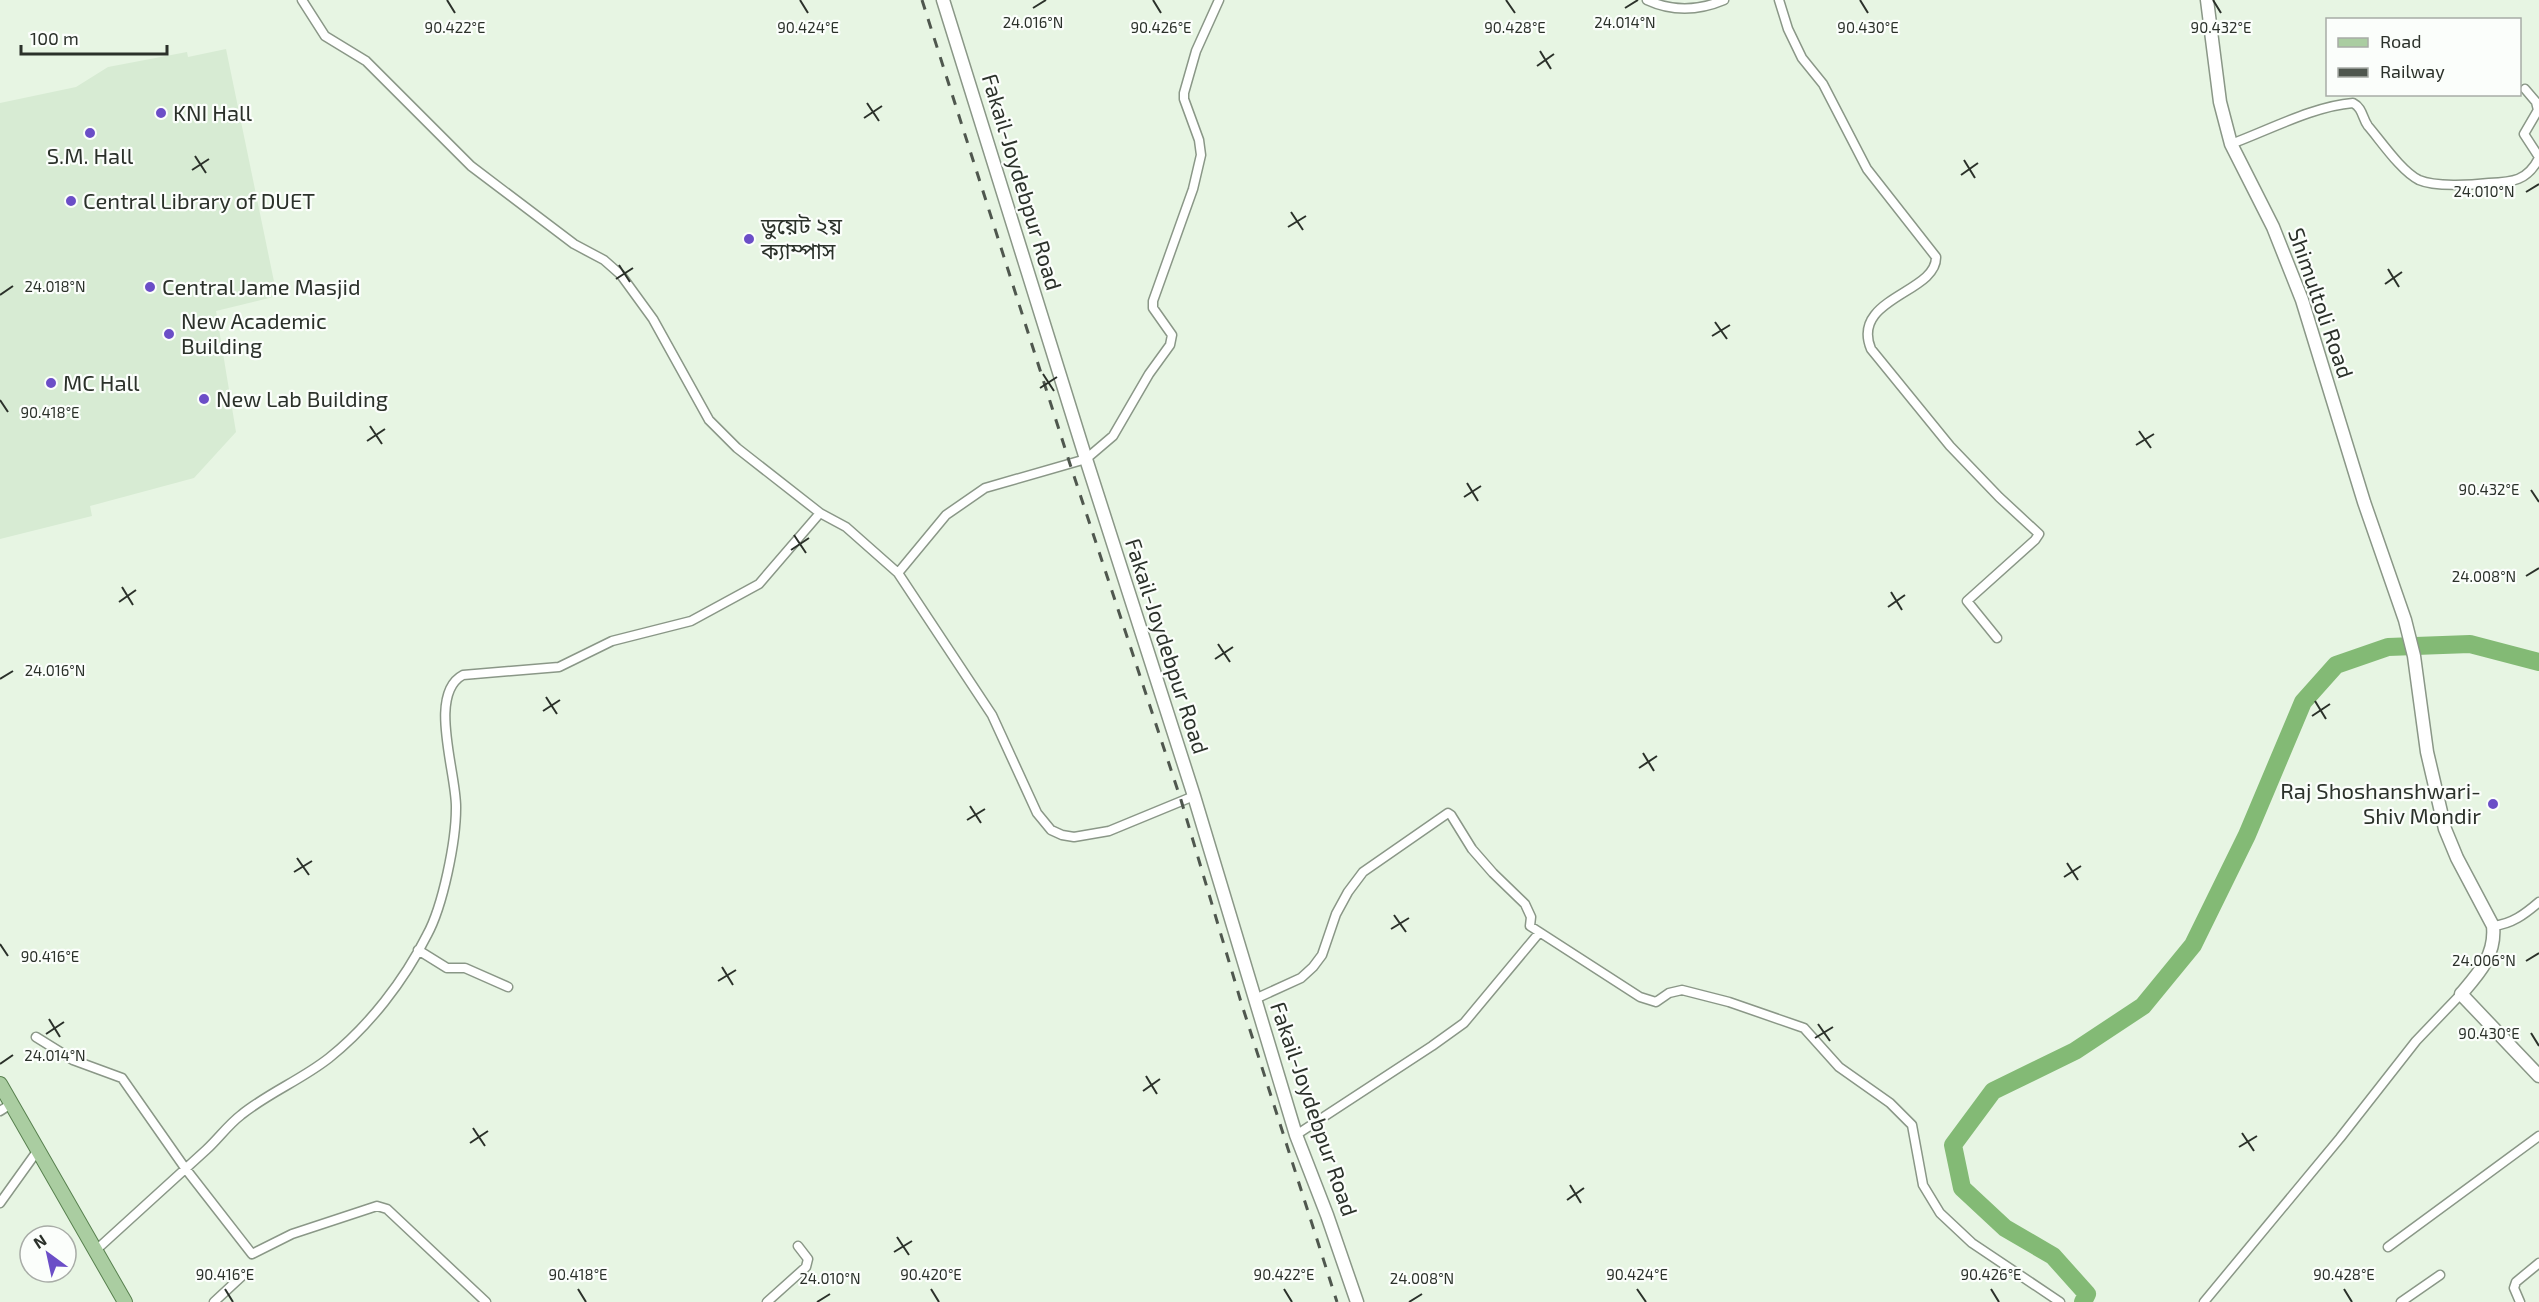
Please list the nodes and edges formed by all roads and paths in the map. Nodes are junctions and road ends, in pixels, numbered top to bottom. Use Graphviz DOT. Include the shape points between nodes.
graph roads {
  1 [pos="302,0"];
  2 [pos="943,0"];
  3 [pos="1219,0"];
  4 [pos="1647,0"];
  5 [pos="1724,0"];
  6 [pos="1779,0"];
  7 [pos="2207,0"];
  8 [pos="2525,89"];
  9 [pos="2232,144"];
  10 [pos="2539,158"];
  11 [pos="1086,459"];
  12 [pos="820,513"];
  13 [pos="898,573"];
  14 [pos="1997,638"];
  15 [pos="1194,796"];
  16 [pos="2539,902"];
  17 [pos="2493,926"];
  18 [pos="1539,933"];
  19 [pos="418,950"];
  20 [pos="508,987"];
  21 [pos="2461,994"];
  22 [pos="1255,999"];
  23 [pos="36,1037"];
  24 [pos="2539,1076"];
  25 [pos="0,1084"];
  26 [pos="6,1108"];
  27 [pos="1296,1135"];
  28 [pos="2539,1136"];
  29 [pos="38,1150"];
  30 [pos="185,1168"];
  31 [pos="0,1203"];
  32 [pos="798,1246"];
  33 [pos="2388,1246"];
  34 [pos="95,1251"];
  35 [pos="2539,1263"];
  36 [pos="2440,1275"];
  37 [pos="242,1276"];
  38 [pos="125,1302"];
  39 [pos="214,1302"];
  40 [pos="486,1302"];
  41 [pos="768,1302"];
  42 [pos="1357,1302"];
  43 [pos="2060,1302"];
  44 [pos="2204,1302"];
  45 [pos="2401,1302"];
  46 [pos="2520,1302"];
  1 -- 12 [label="street" via="326,36 366,61 471,166 621,275 653,319 709,420 737,448"];
  2 -- 11 [label="street, Fakail-Joydebpur Road"];
  3 -- 11 [label="street" via="1196,51 1184,93 1201,155 1193,189 1153,301 1153,308 1172,335 1170,345 1113,436"];
  4 -- 5 [label="street" via="1680,10 1706,8"];
  6 -- 14 [label="street" via="1802,58 1823,84 1871,176 1936,257 1929,276 1884,306 1869,324 1866,336 1871,349 1950,446 2039,534 1967,601"];
  7 -- 9 [label="street, Shimultoli Road" via="2220,102"];
  8 -- 10 [label="street" via="2538,110 2524,134"];
  9 -- 10 [label="street" via="2312,113 2353,103 2384,144 2420,180 2436,184 2507,182 2533,170"];
  9 -- 17 [label="street, Shimultoli Road" via="2273,227 2302,300 2405,620 2427,752 2445,829"];
  11 -- 13 [label="street" via="985,488 946,515"];
  11 -- 15 [label="street, Fakail-Joydebpur Road"];
  12 -- 13 [label="street" via="846,527"];
  12 -- 19 [label="street" via="759,584 691,621 612,641 559,667 463,675 455,679 446,706 457,807 449,868 428,934"];
  13 -- 15 [label="street" via="992,715 1037,813 1052,830 1074,837 1109,831"];
  15 -- 22 [label="street, Fakail-Joydebpur Road"];
  16 -- 17 [label="street" via="2516,920"];
  17 -- 21 [label="street" via="2489,958"];
  18 -- 22 [label="street" via="1530,926 1525,904 1472,849 1448,813 1363,872 1336,914 1322,955 1313,968 1301,978"];
  18 -- 27 [label="street" via="1464,1023"];
  18 -- 43 [label="street" via="1640,997 1656,1002 1682,990 1804,1028 1839,1067 1890,1103 1912,1125 1923,1185 1940,1213 1972,1243"];
  19 -- 20 [label="street" via="447,968 465,968"];
  19 -- 30 [label="street" via="391,993 357,1033 328,1059 239,1116"];
  21 -- 24 [label="street"];
  21 -- 44 [label="street" via="2416,1041"];
  22 -- 27 [label="street, Fakail-Joydebpur Road"];
  23 -- 30 [label="street" via="73,1060 122,1078"];
  25 -- 26 [label="main road"];
  26 -- 29 [label="main road"];
  27 -- 42 [label="street, Fakail-Joydebpur Road"];
  28 -- 33 [label="street"];
  29 -- 31 [label="street"];
  29 -- 34 [label="main road"];
  30 -- 34 [label="street"];
  30 -- 40 [label="street" via="252,1254 292,1234 377,1206 387,1209"];
  32 -- 41 [label="street" via="808,1259 806,1267"];
  34 -- 38 [label="main road"];
  35 -- 46 [label="street" via="2516,1282 2514,1288"];
  36 -- 45 [label="street"];
  37 -- 39 [label="street"];
}
